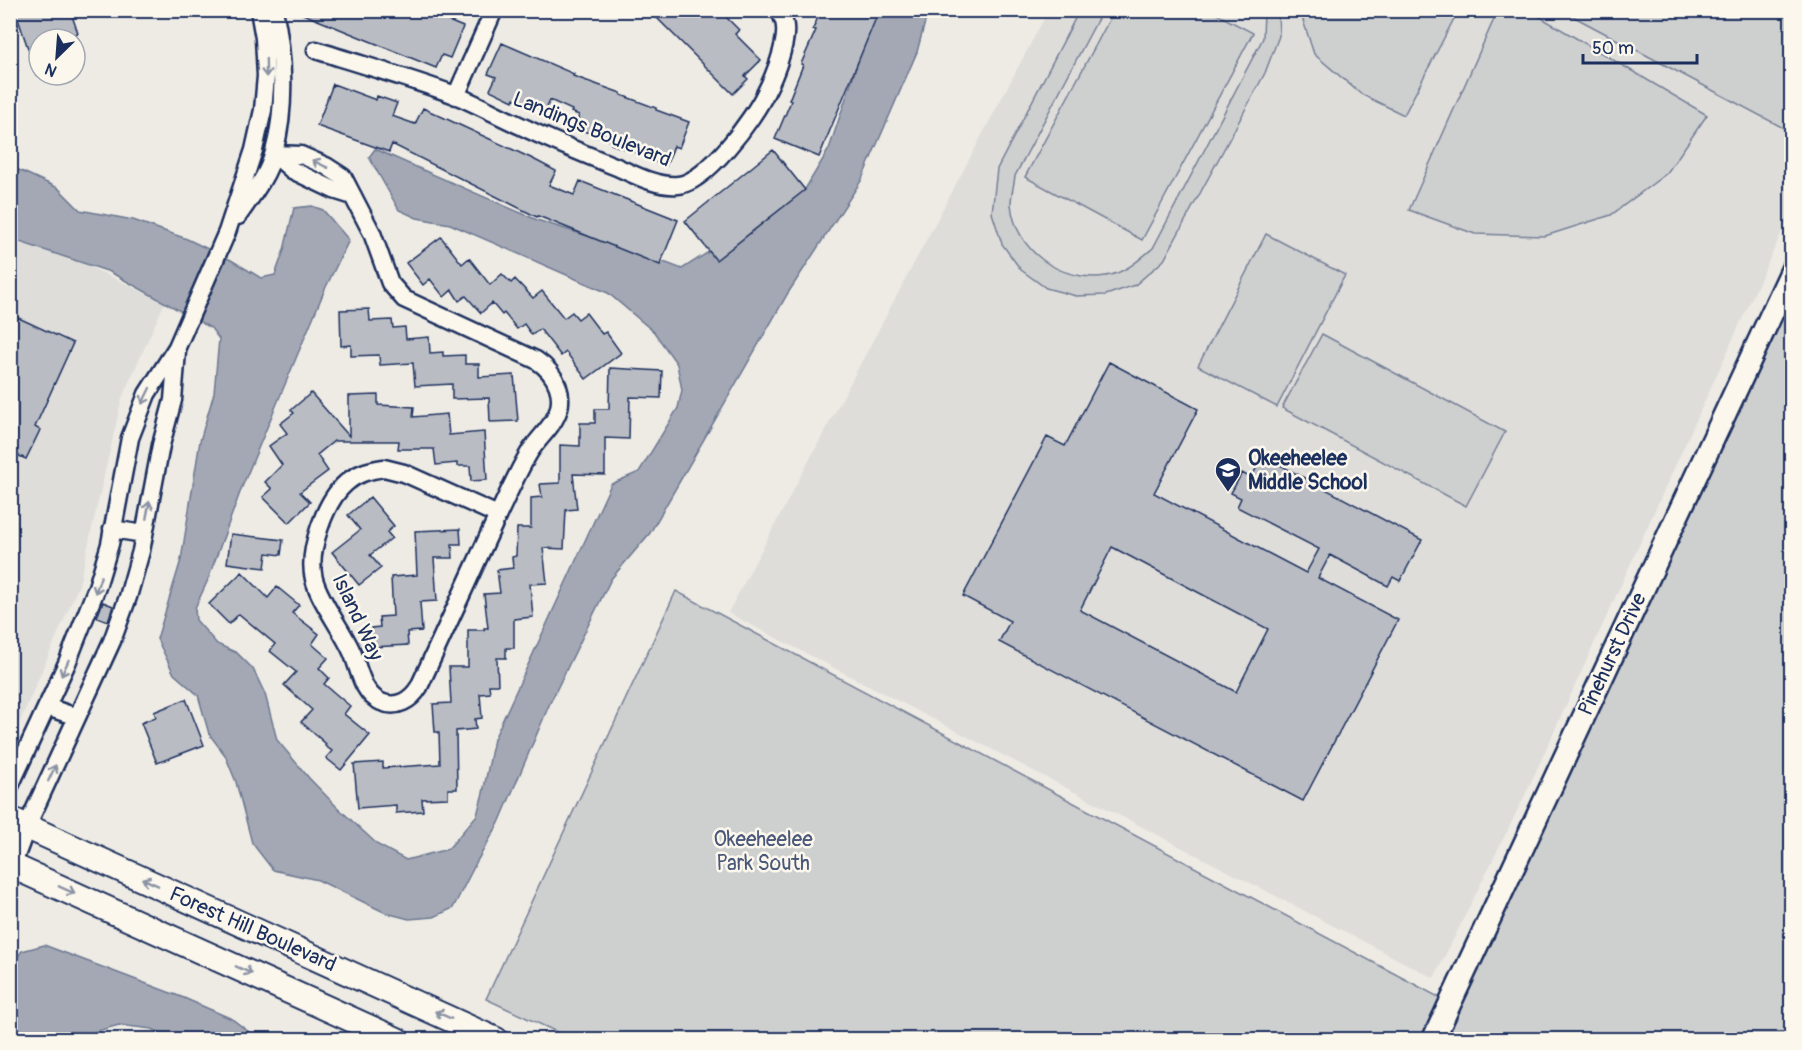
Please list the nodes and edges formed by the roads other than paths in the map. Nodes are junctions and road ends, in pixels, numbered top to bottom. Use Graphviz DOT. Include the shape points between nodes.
graph roads {
  1 [pos="259,10"];
  2 [pos="274,10"];
  3 [pos="494,10"];
  4 [pos="779,10"];
  5 [pos="316,50"];
  6 [pos="456,96"];
  7 [pos="274,154"];
  8 [pos="227,232"];
  9 [pos="1791,270"];
  10 [pos="177,347"];
  11 [pos="498,515"];
  12 [pos="112,529"];
  13 [pos="144,534"];
  14 [pos="47,707"];
  15 [pos="77,717"];
  16 [pos="10,786"];
  17 [pos="19,823"];
  18 [pos="11,867"];
  19 [pos="397,1040"];
  20 [pos="496,1040"];
  21 [pos="1433,1040"];
  1 -- 8 [label="street, one-way" via="266,54 263,110"];
  2 -- 7 [label="street" via="280,38 282,87"];
  3 -- 6 [label="street"];
  4 -- 6 [label="street, Landings Boulevard" via="786,28 785,39 767,92 738,136 689,183 645,179"];
  5 -- 6 [label="street, Landings Boulevard"];
  7 -- 8 [label="street" via="259,186"];
  7 -- 11 [label="street, Island Way" via="292,170 353,196 372,233 390,283 404,299 536,360 556,382 559,410 518,471"];
  8 -- 10 [label="street"];
  9 -- 21 [label="street, Pinehurst Drive"];
  10 -- 12 [label="street, one-way" via="147,394 130,438"];
  13 -- 10 [label="street, one-way" via="173,400"];
  11 -- 11 [label="street, Island Way" via="413,697 392,705 380,702 365,686 346,638 314,580 314,544 338,491 363,472 384,468 404,472"];
  12 -- 13 [label="street"];
  12 -- 14 [label="street, one-way" via="88,614"];
  13 -- 15 [label="street" via="112,641"];
  14 -- 15 [label="street"];
  14 -- 16 [label="street"];
  17 -- 15 [label="street, one-way"];
  17 -- 18 [label="street"];
  20 -- 17 [label="main road, Forest Hill Boulevard, one-way"];
  18 -- 19 [label="main road, Forest Hill Boulevard, one-way"];
}
